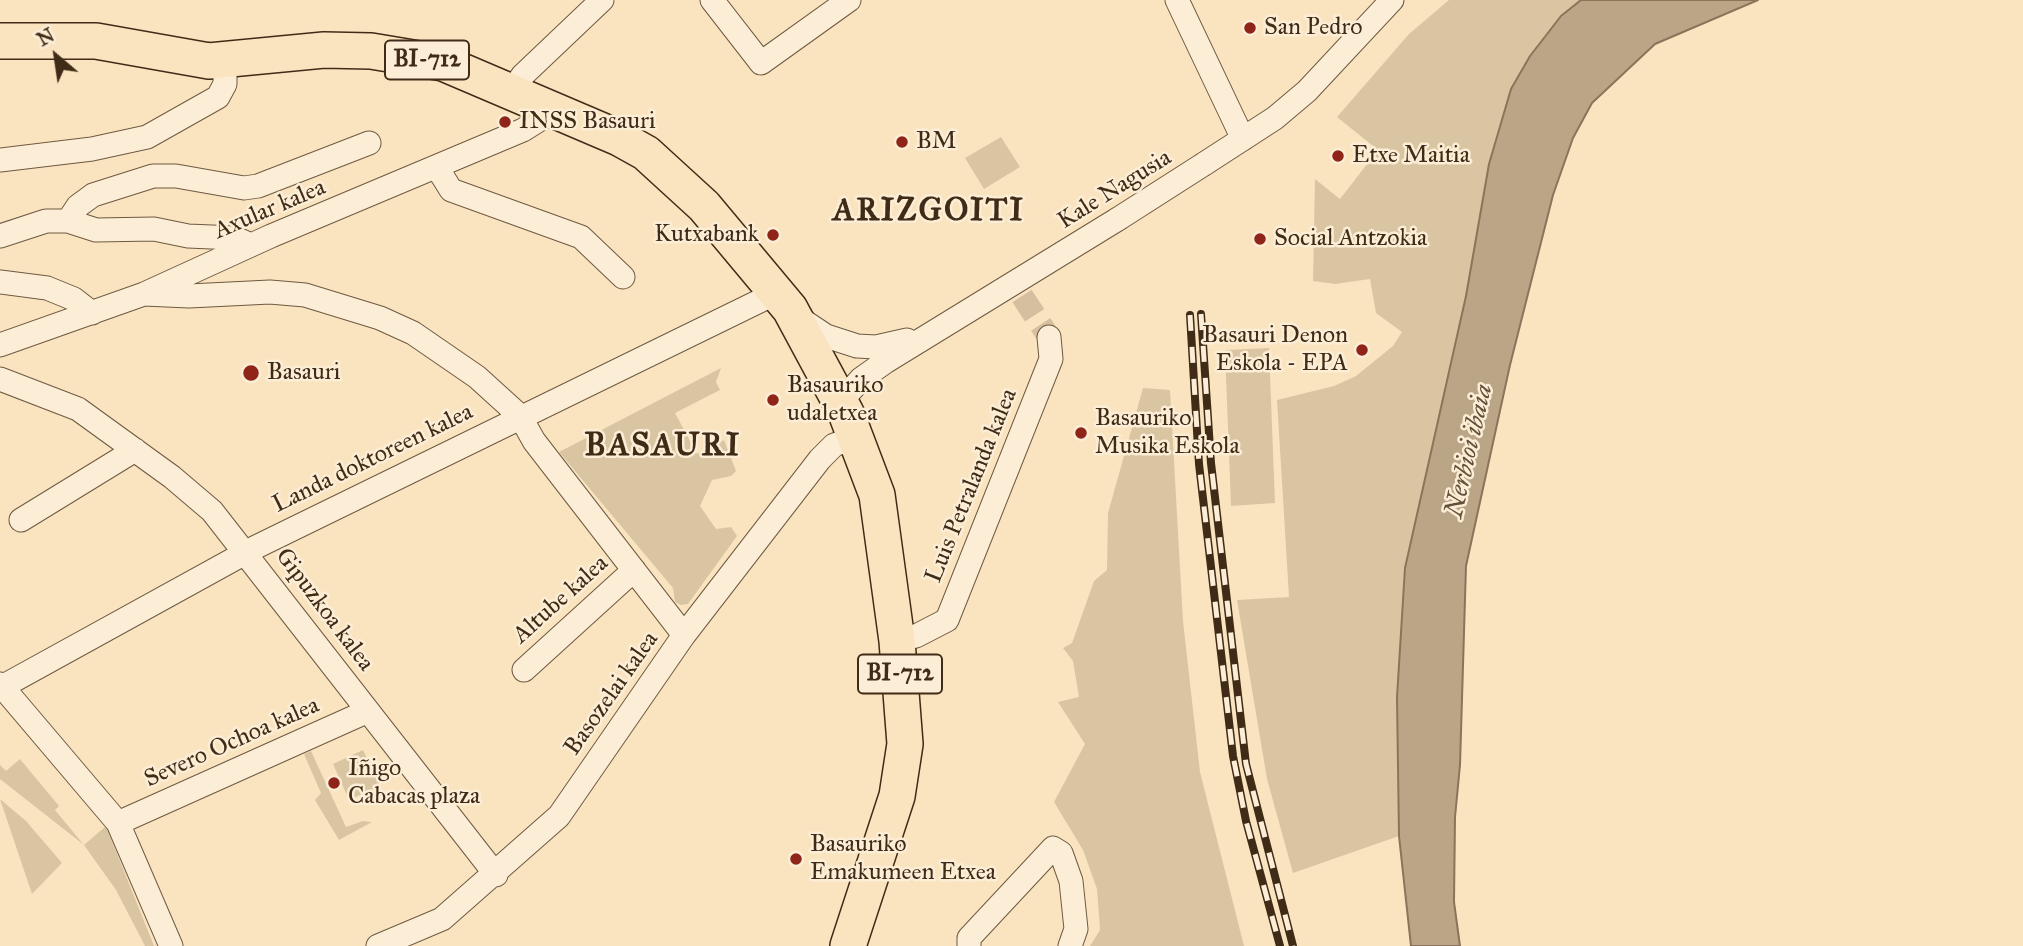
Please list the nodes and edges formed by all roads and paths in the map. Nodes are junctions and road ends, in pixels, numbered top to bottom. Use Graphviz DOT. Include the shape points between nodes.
graph roads {
  1 [pos="602,0"];
  2 [pos="712,0"];
  3 [pos="849,0"];
  4 [pos="1177,0"];
  5 [pos="1392,0"];
  6 [pos="0,41"];
  7 [pos="225,61"];
  8 [pos="512,90"];
  9 [pos="555,110"];
  10 [pos="1242,139"];
  11 [pos="369,143"];
  12 [pos="0,160"];
  13 [pos="438,169"];
  14 [pos="68,221"];
  15 [pos="0,236"];
  16 [pos="251,245"];
  17 [pos="623,277"];
  18 [pos="0,282"];
  19 [pos="144,294"];
  20 [pos="783,301"];
  21 [pos="92,313"];
  22 [pos="946,325"];
  23 [pos="1049,337"];
  24 [pos="0,345"];
  25 [pos="831,354"];
  26 [pos="0,379"];
  27 [pos="841,401"];
  28 [pos="520,416"];
  29 [pos="857,437"];
  30 [pos="135,450"];
  31 [pos="22,520"];
  32 [pos="246,552"];
  33 [pos="634,570"];
  34 [pos="684,635"];
  35 [pos="906,638"];
  36 [pos="524,670"];
  37 [pos="1,686"];
  38 [pos="368,711"];
  39 [pos="118,823"];
  40 [pos="496,875"];
  41 [pos="171,946"];
  42 [pos="378,946"];
  43 [pos="848,946"];
  44 [pos="969,946"];
  45 [pos="1070,946"];
  1 -- 8 [label="street"];
  2 -- 3 [label="street" via="761,62"];
  4 -- 10 [label="street"];
  5 -- 10 [label="street" via="1307,91"];
  6 -- 7 [label="main road, BI-712" via="96,41 181,58"];
  7 -- 8 [label="main road, BI-712" via="312,51 371,51 443,64"];
  7 -- 12 [label="street" via="225,84 218,97 147,137"];
  8 -- 9 [label="main road, BI-712"];
  9 -- 13 [label="street, Axular kalea"];
  9 -- 20 [label="main road, BI-712" via="619,138 665,168 704,206"];
  10 -- 22 [label="street, Kale Nagusia, bridge" via="1018,290"];
  11 -- 14 [label="street" via="258,186 153,176 93,195"];
  13 -- 16 [label="street, Axular kalea"];
  13 -- 17 [label="street" via="451,190 581,237"];
  14 -- 15 [label="street" via="46,220"];
  14 -- 16 [label="street" via="96,230 154,229 235,238"];
  16 -- 19 [label="street, Axular kalea"];
  18 -- 21 [label="street" via="47,288"];
  19 -- 21 [label="street, Axular kalea"];
  19 -- 28 [label="street" via="270,292 339,304 413,333 477,377"];
  20 -- 25 [label="main road, BI-712"];
  20 -- 28 [label="street, Landa doktoreen kalea"];
  21 -- 24 [label="street, Axular kalea"];
  22 -- 25 [label="street" via="895,344"];
  22 -- 27 [label="street" via="861,379"];
  23 -- 35 [label="street, Luis Petralanda kalea" via="1051,359 947,621"];
  25 -- 27 [label="main road, BI-712"];
  26 -- 30 [label="street, Gipuzkoa kalea" via="78,409"];
  27 -- 29 [label="main road, BI-712"];
  28 -- 32 [label="street, Landa doktoreen kalea"];
  28 -- 33 [label="street" via="534,441"];
  29 -- 34 [label="street, Basozelai kalea" via="834,445 820,459"];
  29 -- 35 [label="main road, BI-712" via="877,495"];
  30 -- 31 [label="street"];
  30 -- 32 [label="street, Gipuzkoa kalea" via="212,511"];
  32 -- 37 [label="street, Landa doktoreen kalea"];
  32 -- 38 [label="street, Gipuzkoa kalea"];
  33 -- 34 [label="street"];
  33 -- 36 [label="street, Altube kalea"];
  34 -- 40 [label="street, Basozelai kalea" via="559,816"];
  35 -- 43 [label="main road, BI-712" via="905,724 897,796"];
  37 -- 39 [label="street"];
  38 -- 39 [label="street, Severo Ochoa kalea"];
  38 -- 40 [label="street, Gipuzkoa kalea"];
  39 -- 41 [label="street"];
  40 -- 42 [label="street, Basozelai kalea" via="442,919"];
  44 -- 45 [label="street" via="969,938 1053,848 1061,853 1071,881 1076,929"];
}
